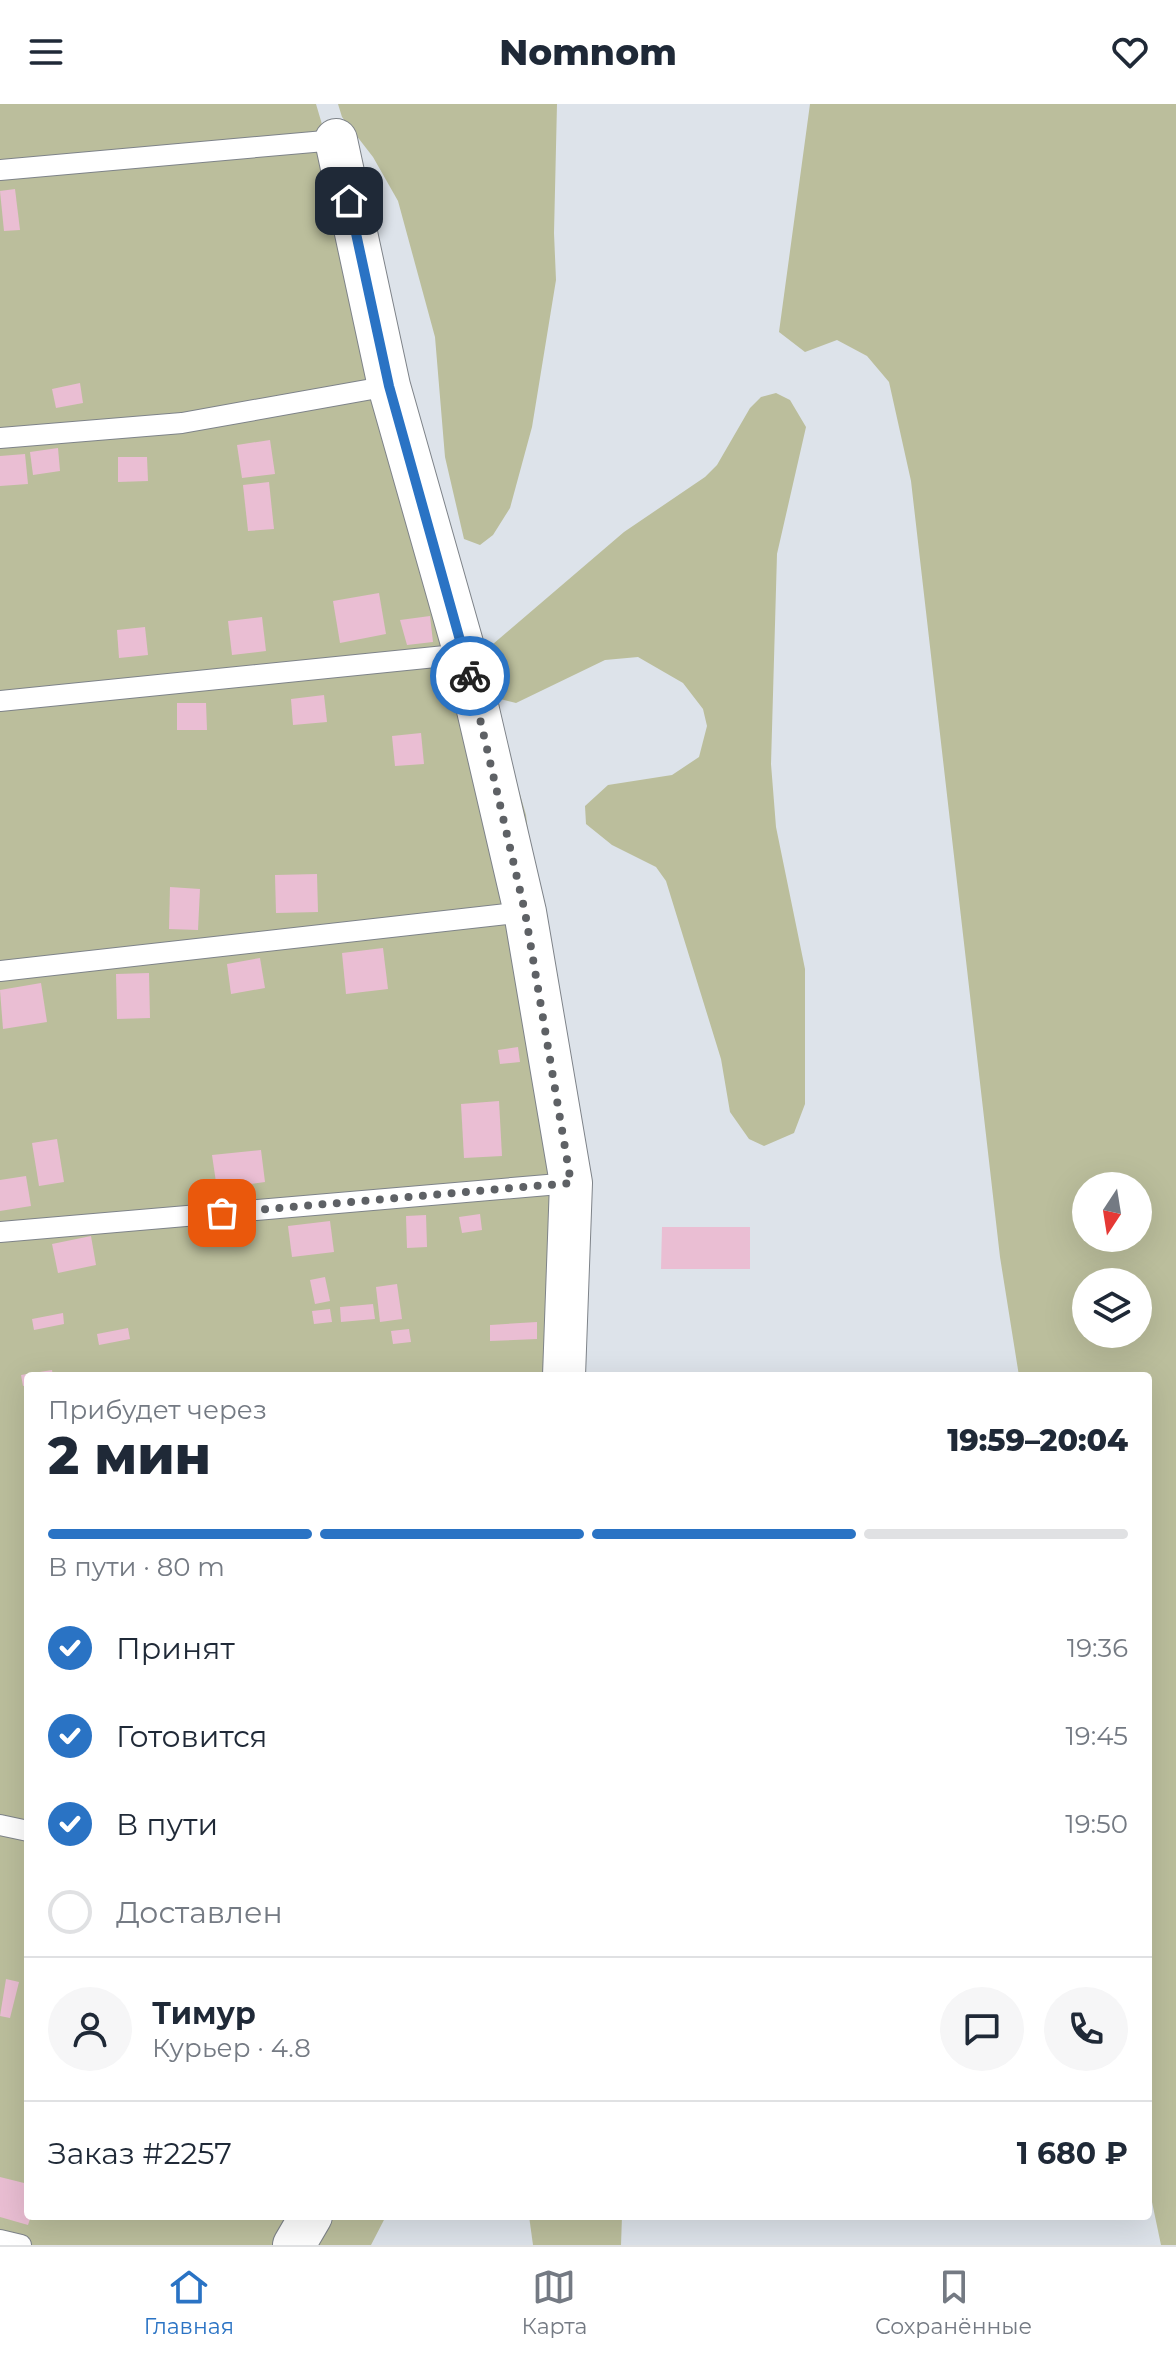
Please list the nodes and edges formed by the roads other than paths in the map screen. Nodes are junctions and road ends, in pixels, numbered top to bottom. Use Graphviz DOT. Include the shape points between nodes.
graph roads {
  1 [pos="336,140"];
  2 [pos="0,170"];
  3 [pos="389,386"];
  4 [pos="0,438"];
  5 [pos="465,654"];
  6 [pos="0,701"];
  7 [pos="525,912"];
  8 [pos="0,971"];
  9 [pos="571,1183"];
  10 [pos="0,1232"];
  11 [pos="564,1372"];
  12 [pos="0,1825"];
  13 [pos="24,1830"];
  14 [pos="309,2220"];
  15 [pos="0,2240"];
  16 [pos="21,2245"];
  17 [pos="294,2245"];
  1 -- 2 [label="lane"];
  1 -- 3 [label="street"];
  3 -- 4 [label="lane" via="182,423"];
  3 -- 5 [label="street"];
  5 -- 6 [label="lane"];
  5 -- 7 [label="street"];
  7 -- 8 [label="lane"];
  7 -- 9 [label="street"];
  9 -- 10 [label="lane"];
  9 -- 11 [label="street"];
  12 -- 13 [label="lane"];
  14 -- 17 [label="street"];
  15 -- 16 [label="lane"];
}
